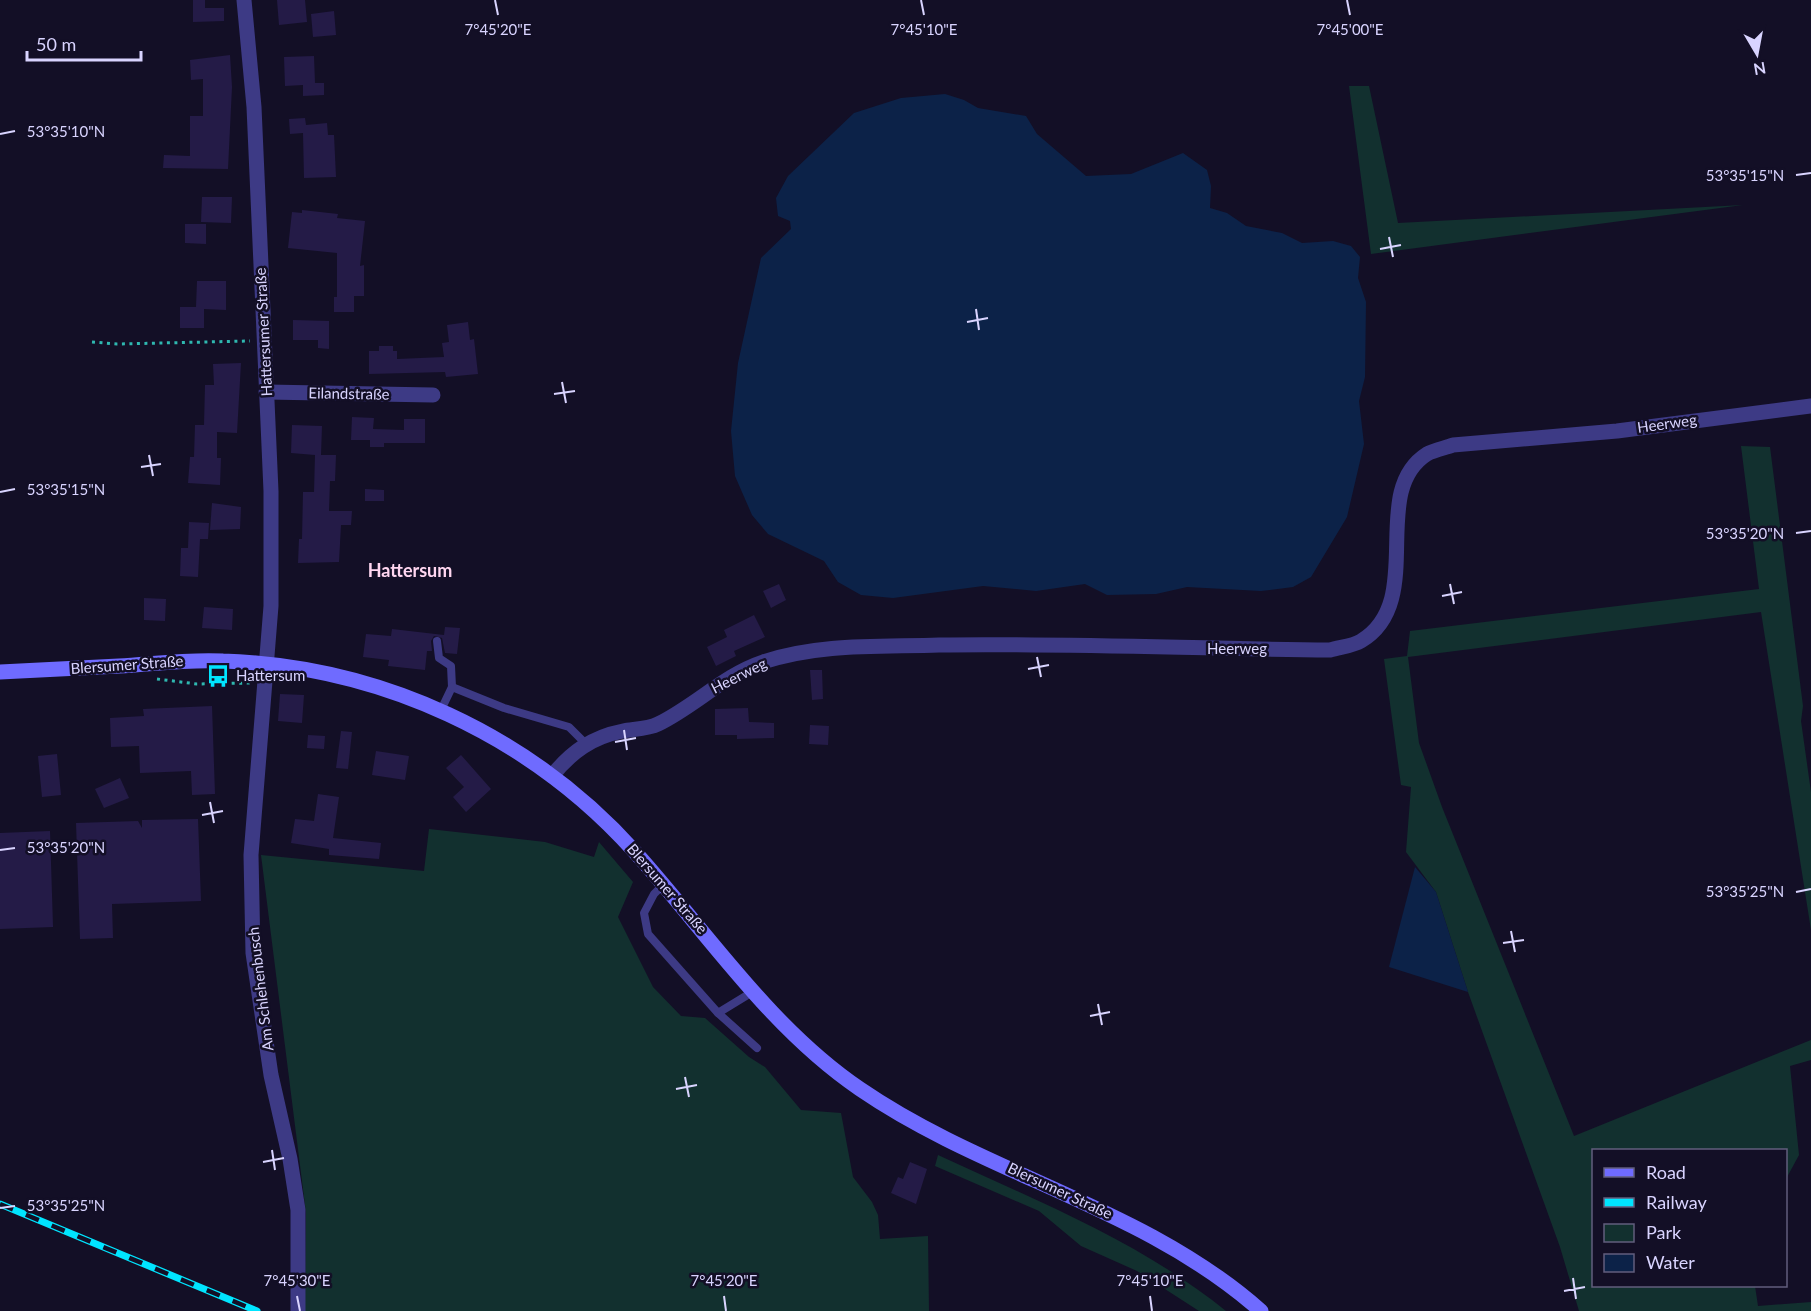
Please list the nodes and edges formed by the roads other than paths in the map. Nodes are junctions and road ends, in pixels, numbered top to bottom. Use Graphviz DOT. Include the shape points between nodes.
graph roads {
  1 [pos="244,0"];
  2 [pos="266,393"];
  3 [pos="433,395"];
  4 [pos="1811,406"];
  5 [pos="437,641"];
  6 [pos="266,664"];
  7 [pos="0,672"];
  8 [pos="452,687"];
  9 [pos="441,710"];
  10 [pos="585,743"];
  11 [pos="552,776"];
  12 [pos="664,885"];
  13 [pos="754,991"];
  14 [pos="718,1013"];
  15 [pos="757,1048"];
  16 [pos="298,1311"];
  17 [pos="1261,1311"];
  1 -- 2 [label="street, Hattersumer Straße" via="254,107"];
  2 -- 3 [label="street, Eilandstraße"];
  2 -- 6 [label="street, Hattersumer Straße" via="271,491 271,606"];
  4 -- 10 [label="street, Heerweg" via="1617,431 1453,445 1428,453 1414,465 1403,483 1388,611 1376,630 1359,642 1330,650 1007,644 835,647 761,662 720,683 655,726 620,731"];
  5 -- 8 [label="lane" via="439,658 451,666"];
  6 -- 7 [label="main road, Blersumer Straße" via="189,661"];
  6 -- 9 [label="main road, Blersumer Straße" via="299,667 364,682"];
  6 -- 16 [label="street, Am Schlehenbusch" via="251,855 253,953 271,1075 298,1210"];
  8 -- 9 [label="lane"];
  8 -- 10 [label="lane" via="504,708 569,727"];
  9 -- 11 [label="main road, Blersumer Straße" via="489,735"];
  10 -- 11 [label="street, Heerweg"];
  11 -- 12 [label="main road, Blersumer Straße" via="605,821"];
  12 -- 13 [label="main road, Blersumer Straße"];
  12 -- 14 [label="lane" via="644,913 648,934"];
  13 -- 14 [label="lane"];
  13 -- 17 [label="main road, Blersumer Straße" via="791,1032 838,1073 899,1114 1166,1242"];
  14 -- 15 [label="lane"];
}
